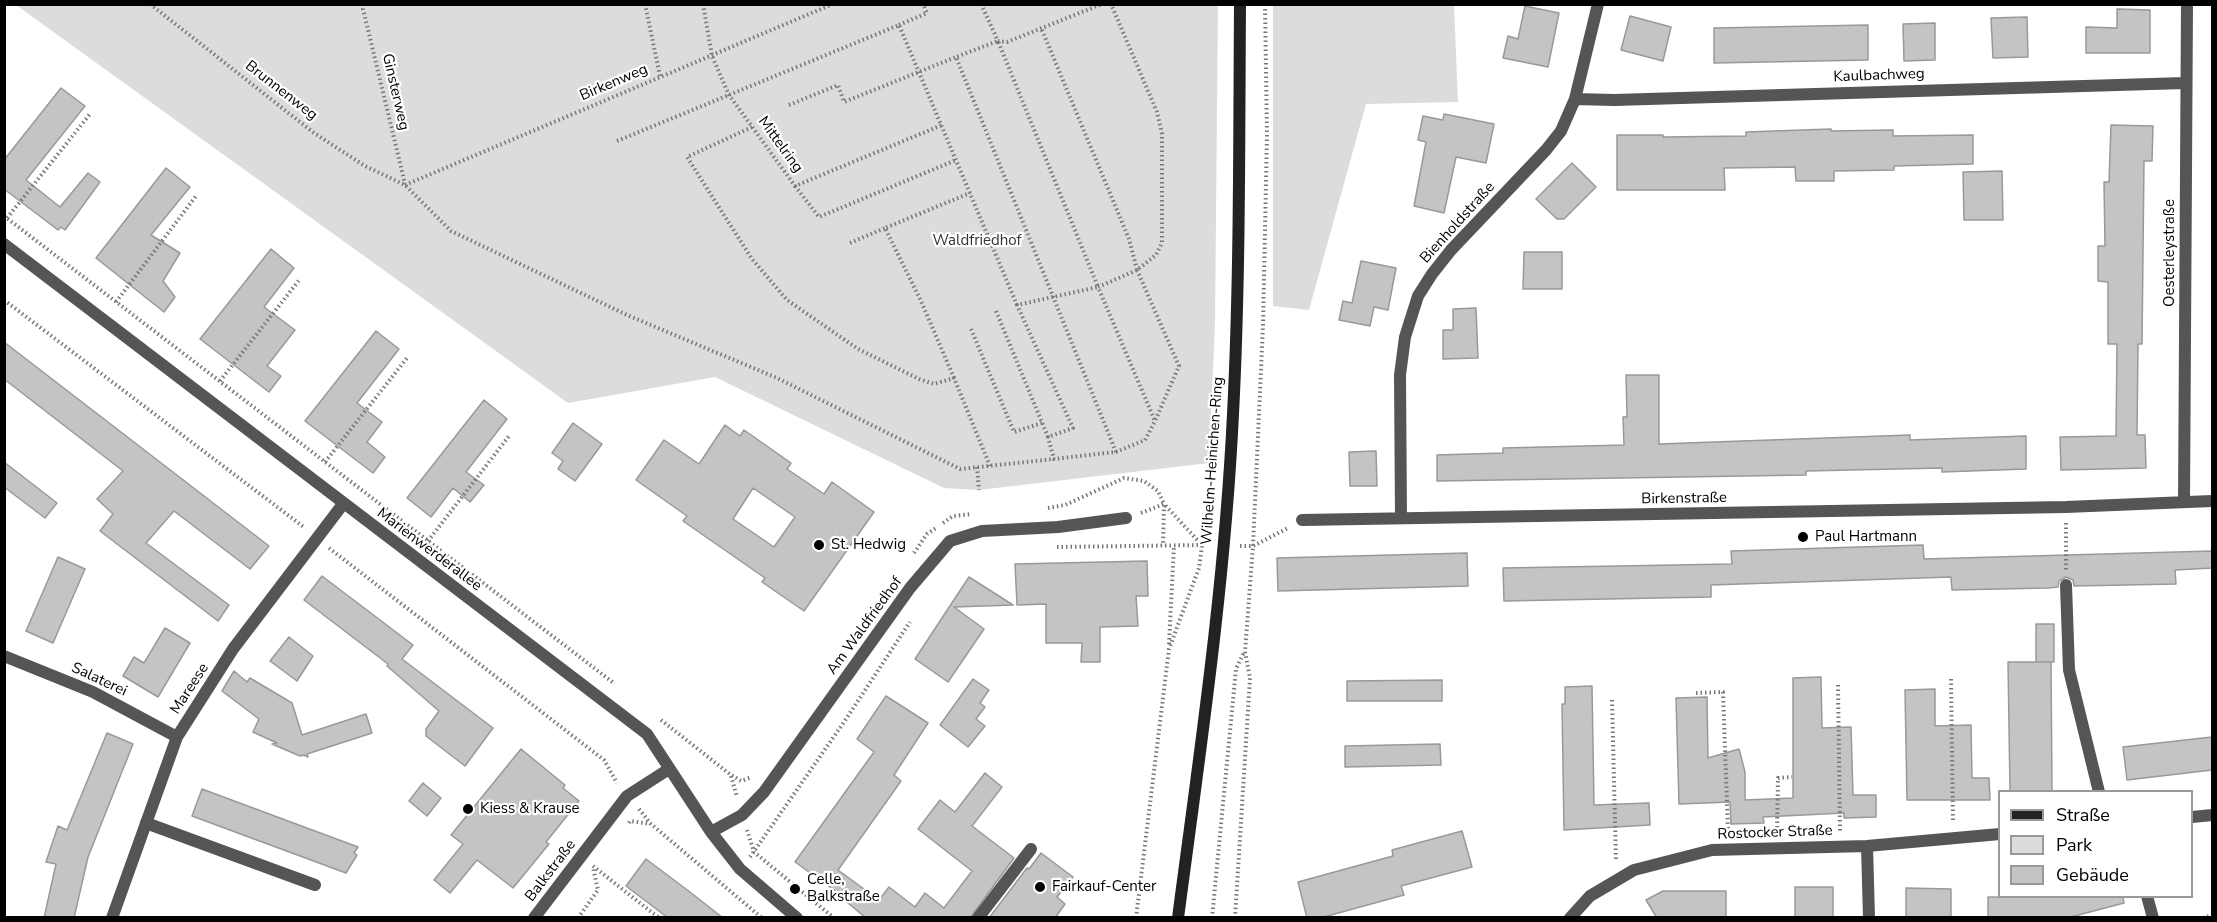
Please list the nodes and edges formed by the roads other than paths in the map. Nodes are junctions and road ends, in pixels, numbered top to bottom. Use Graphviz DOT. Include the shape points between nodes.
graph roads {
  1 [pos="1240,4"];
  2 [pos="1598,4"];
  3 [pos="2187,4"];
  4 [pos="2185,83"];
  5 [pos="1575,99"];
  6 [pos="4,244"];
  7 [pos="2212,501"];
  8 [pos="2184,502"];
  9 [pos="343,504"];
  10 [pos="1126,518"];
  11 [pos="1401,518"];
  12 [pos="1302,520"];
  13 [pos="2066,585"];
  14 [pos="4,656"];
  15 [pos="177,737"];
  16 [pos="669,769"];
  17 [pos="2099,790"];
  18 [pos="2212,815"];
  19 [pos="2193,817"];
  20 [pos="147,823"];
  21 [pos="711,832"];
  22 [pos="1998,834"];
  23 [pos="1867,846"];
  24 [pos="1031,849"];
  25 [pos="315,885"];
  26 [pos="2147,898"];
  27 [pos="112,918"];
  28 [pos="534,918"];
  29 [pos="797,918"];
  30 [pos="978,918"];
  31 [pos="1178,918"];
  32 [pos="1570,918"];
  33 [pos="1869,918"];
  34 [pos="2153,918"];
  1 -- 31 [label="main road, Wilhelm-Heinichen-Ring" via="1233,415 1221,566"];
  2 -- 5 [label="street, Bienholdstraße"];
  3 -- 4 [label="street, Oesterleystraße"];
  4 -- 5 [label="street, Kaulbachweg"];
  4 -- 8 [label="street, Oesterleystraße"];
  5 -- 11 [label="street, Bienholdstraße" via="1561,131 1546,150 1451,250 1418,296 1405,337 1400,375"];
  6 -- 9 [label="street, Marienwerderallee"];
  7 -- 8 [label="street, Birkenstraße"];
  8 -- 11 [label="street, Birkenstraße"];
  9 -- 15 [label="street, Mareese" via="233,650"];
  9 -- 16 [label="street, Marienwerderallee" via="647,734"];
  10 -- 21 [label="street, Am Waldfriedhof" via="982,531 950,541 910,588 764,792 742,815"];
  11 -- 12 [label="street, Birkenstraße"];
  13 -- 17 [label="street" via="2069,670"];
  14 -- 15 [label="street, Salaterei" via="93,692"];
  15 -- 20 [label="street, Mareese"];
  16 -- 21 [label="street, Marienwerderallee"];
  16 -- 28 [label="street, Balkstraße" via="627,796"];
  18 -- 19 [label="street"];
  20 -- 25 [label="street"];
  20 -- 27 [label="street, Mareese"];
  21 -- 29 [label="street, Marienwerderallee" via="752,880"];
  22 -- 23 [label="street, Rostocker Straße"];
  23 -- 32 [label="street, Rostocker Straße" via="1712,850 1634,870 1590,896"];
  23 -- 33 [label="street"];
  24 -- 30 [label="street"];
  26 -- 34 [label="street"];
}
